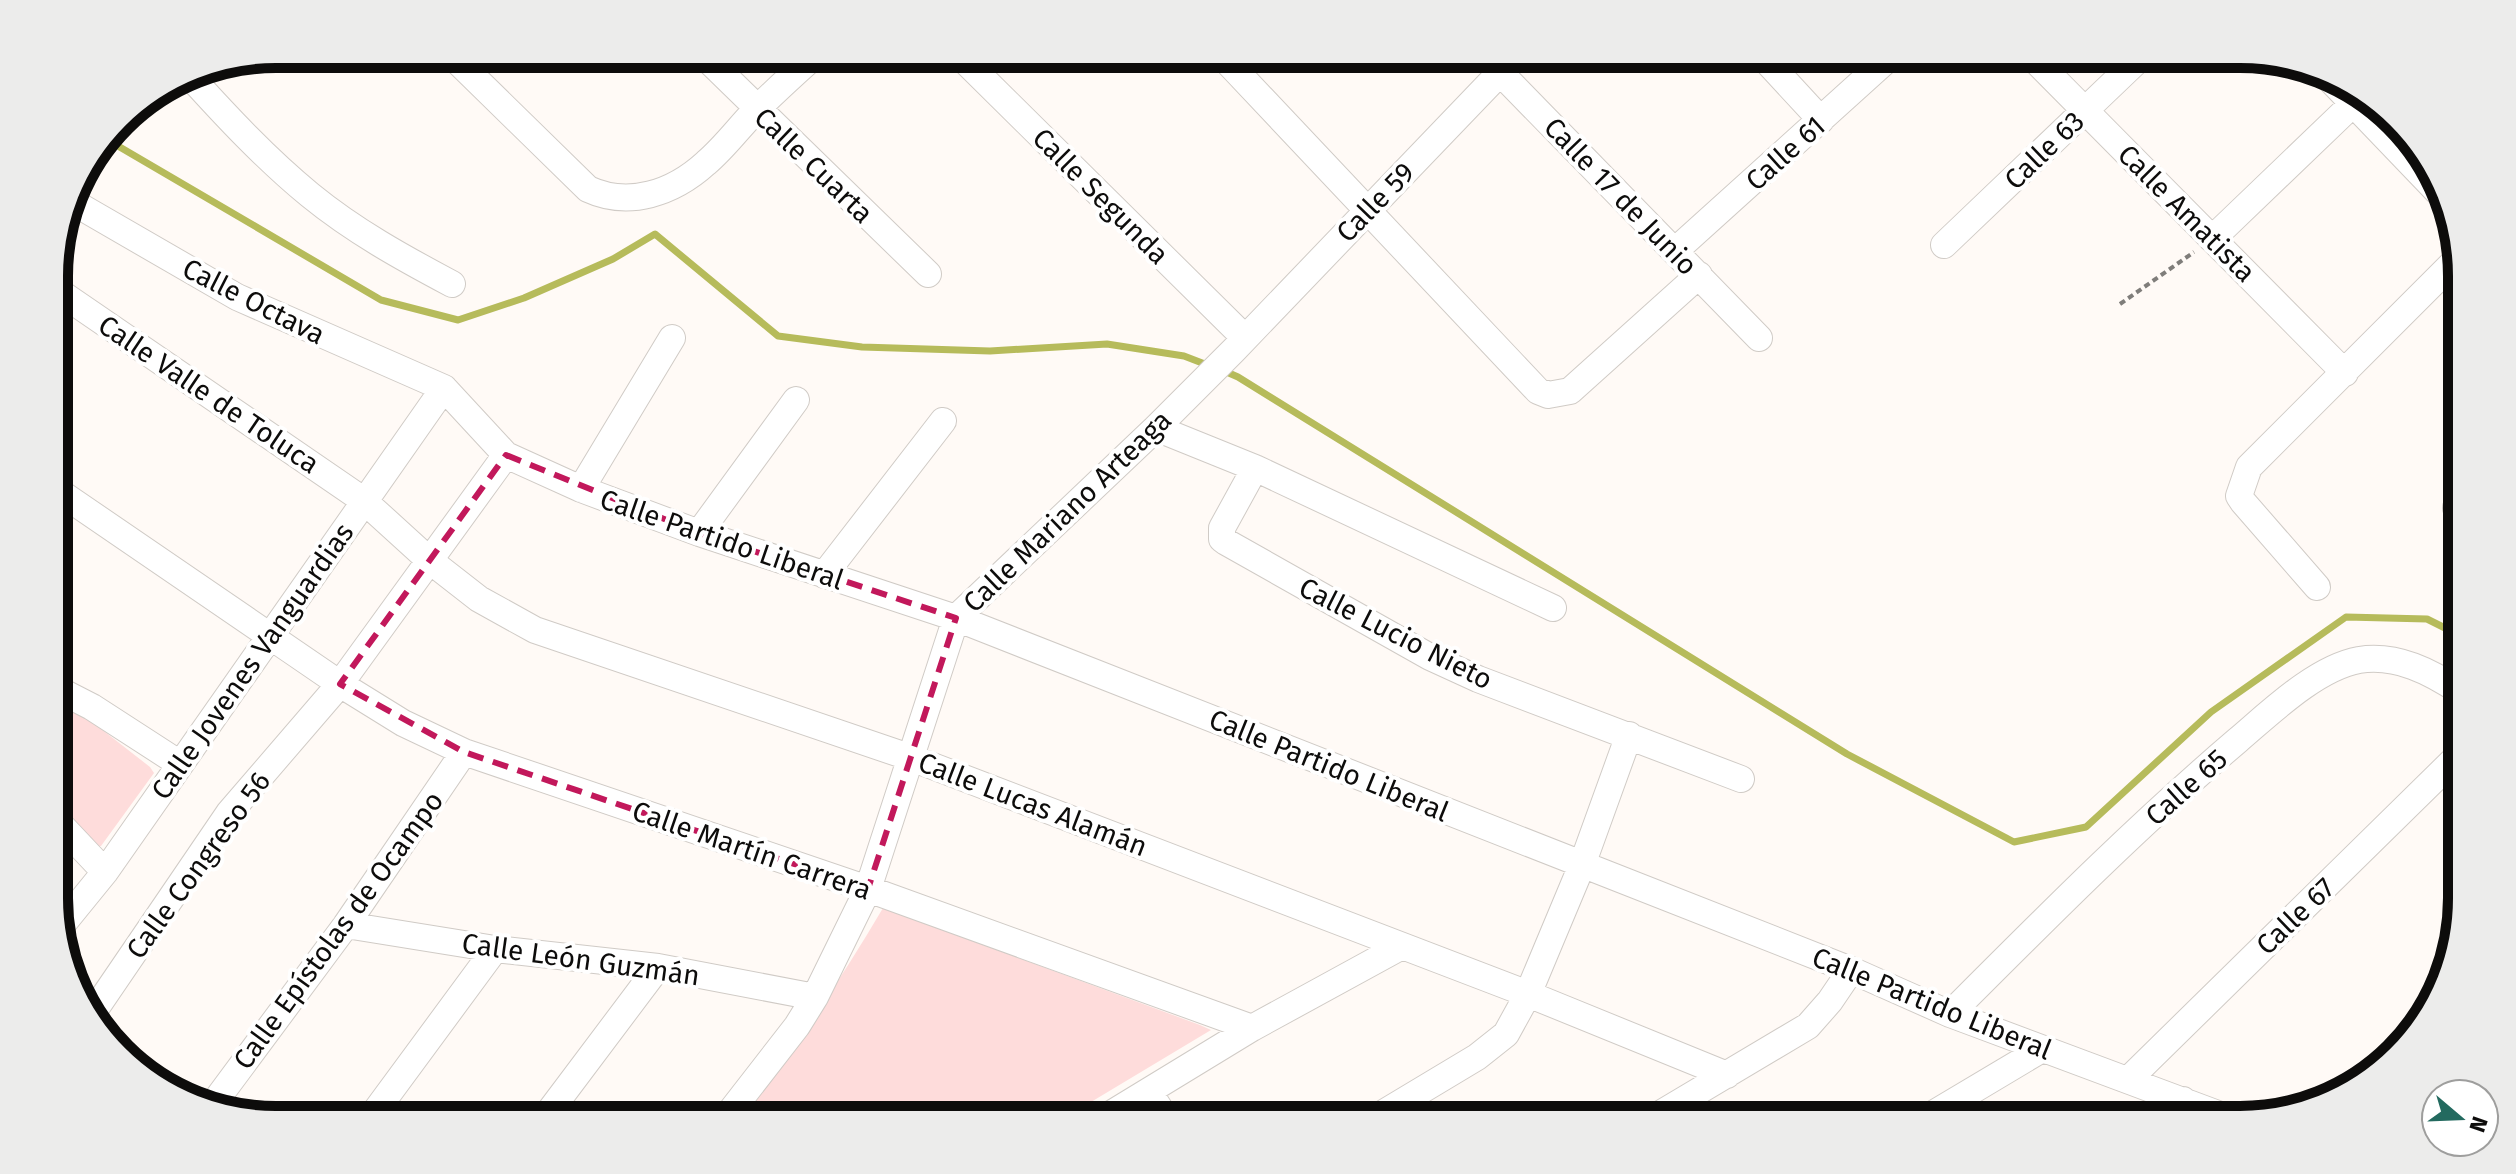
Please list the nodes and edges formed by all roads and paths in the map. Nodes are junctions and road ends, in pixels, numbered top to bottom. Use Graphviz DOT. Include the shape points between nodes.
graph roads {
  1 [pos="464,68"];
  2 [pos="716,68"];
  3 [pos="801,68"];
  4 [pos="972,68"];
  5 [pos="1233,68"];
  6 [pos="1493,68"];
  7 [pos="1507,68"];
  8 [pos="1773,68"];
  9 [pos="1878,68"];
  10 [pos="2043,68"];
  11 [pos="2130,68"];
  12 [pos="197,84"];
  13 [pos="2354,103"];
  14 [pos="757,110"];
  15 [pos="2366,110"];
  16 [pos="2085,111"];
  17 [pos="1821,120"];
  18 [pos="2419,171"];
  19 [pos="80,206"];
  20 [pos="1367,210"];
  21 [pos="2212,239"];
  22 [pos="1944,245"];
  23 [pos="1676,250"];
  24 [pos="2447,269"];
  25 [pos="928,274"];
  26 [pos="1699,275"];
  27 [pos="452,284"];
  28 [pos="68,298"];
  29 [pos="2120,304"];
  30 [pos="672,338"];
  31 [pos="1759,338"];
  32 [pos="1240,344"];
  33 [pos="2345,373"];
  34 [pos="444,388"];
  35 [pos="796,400"];
  36 [pos="943,421"];
  37 [pos="1156,428"];
  38 [pos="506,455"];
  39 [pos="1255,468"];
  40 [pos="581,489"];
  41 [pos="68,498"];
  42 [pos="363,500"];
  43 [pos="699,533"];
  44 [pos="429,560"];
  45 [pos="824,575"];
  46 [pos="2317,587"];
  47 [pos="1553,608"];
  48 [pos="956,618"];
  49 [pos="271,635"];
  50 [pos="340,684"];
  51 [pos="2448,684"];
  52 [pos="68,695"];
  53 [pos="1629,735"];
  54 [pos="464,752"];
  55 [pos="909,757"];
  56 [pos="180,764"];
  57 [pos="2448,766"];
  58 [pos="1741,779"];
  59 [pos="68,833"];
  60 [pos="1582,865"];
  61 [pos="105,872"];
  62 [pos="868,889"];
  63 [pos="69,916"];
  64 [pos="346,925"];
  65 [pos="1402,946"];
  66 [pos="495,949"];
  67 [pos="658,967"];
  68 [pos="1851,970"];
  69 [pos="1528,994"];
  70 [pos="815,997"];
  71 [pos="98,1005"];
  72 [pos="1950,1014"];
  73 [pos="1252,1028"];
  74 [pos="2042,1049"];
  75 [pos="1727,1075"];
  76 [pos="2128,1080"];
  77 [pos="1149,1092"];
  78 [pos="218,1097"];
  79 [pos="2183,1100"];
  80 [pos="379,1106"];
  81 [pos="554,1106"];
  82 [pos="735,1106"];
  83 [pos="1125,1106"];
  84 [pos="1158,1106"];
  85 [pos="1395,1106"];
  86 [pos="1674,1106"];
  87 [pos="1946,1106"];
  88 [pos="2174,1106"];
  89 [pos="2198,1106"];
  1 -- 14 [label="street" via="588,189 606,198 637,198 676,185 706,164"];
  2 -- 14 [label="street, Calle Cuarta"];
  3 -- 14 [label="street"];
  4 -- 32 [label="street, Calle Segunda"];
  5 -- 20 [label="street"];
  6 -- 20 [label="street, Calle 59"];
  7 -- 23 [label="street, Calle 17 de Junio"];
  8 -- 17 [label="street"];
  9 -- 17 [label="street, Calle 61"];
  10 -- 16 [label="street, Calle Amatista"];
  11 -- 16 [label="street, Calle 63"];
  12 -- 27 [label="street" via="311,196 379,245"];
  13 -- 21 [label="street"];
  14 -- 25 [label="street, Calle Cuarta"];
  15 -- 18 [label="street"];
  16 -- 21 [label="street, Calle Amatista"];
  16 -- 22 [label="street, Calle 63"];
  17 -- 23 [label="street, Calle 61"];
  19 -- 34 [label="street, Calle Octava" via="237,297"];
  20 -- 26 [label="street" via="1538,391 1548,395 1570,391"];
  20 -- 32 [label="street, Calle 59"];
  21 -- 29 [label="path"];
  21 -- 33 [label="street, Calle Amatista"];
  23 -- 26 [label="street, Calle 17 de Junio"];
  24 -- 33 [label="street"];
  26 -- 31 [label="street, Calle 17 de Junio"];
  28 -- 42 [label="street, Calle Valle de Toluca"];
  30 -- 40 [label="street"];
  32 -- 37 [label="street, Calle Mariano Arteaga"];
  33 -- 46 [label="street" via="2249,467 2240,490 2243,502"];
  34 -- 38 [label="street, Calle Partido Liberal"];
  34 -- 42 [label="street, Calle Jovenes Vanguardias"];
  35 -- 43 [label="street"];
  36 -- 45 [label="street"];
  37 -- 39 [label="street"];
  37 -- 48 [label="street, Calle Mariano Arteaga"];
  38 -- 40 [label="street, Calle Partido Liberal"];
  38 -- 44 [label="street, Calle Congreso 56"];
  39 -- 47 [label="street"];
  39 -- 53 [label="street, Calle Lucio Nieto" via="1222,528 1226,542 1442,662"];
  40 -- 43 [label="street, Calle Partido Liberal"];
  41 -- 49 [label="street, Calle Martín Carrera"];
  42 -- 44 [label="street, Calle Lucas Alamán"];
  42 -- 49 [label="street, Calle Jovenes Vanguardias"];
  43 -- 45 [label="street, Calle Partido Liberal"];
  44 -- 50 [label="street, Calle Congreso 56"];
  44 -- 55 [label="street, Calle Lucas Alamán" via="479,599 535,630"];
  45 -- 48 [label="street, Calle Partido Liberal"];
  48 -- 55 [label="street, Calle Mariano Arteaga"];
  48 -- 60 [label="street, Calle Partido Liberal"];
  49 -- 50 [label="street, Calle Martín Carrera"];
  49 -- 56 [label="street, Calle Jovenes Vanguardias"];
  50 -- 54 [label="street, Calle Martín Carrera"];
  50 -- 71 [label="street, Calle Congreso 56" via="229,813"];
  51 -- 72 [label="street, Calle 65" via="2384,659 2341,665 2303,687 2094,870"];
  52 -- 56 [label="street"];
  53 -- 58 [label="street, Calle Lucio Nieto"];
  53 -- 60 [label="street"];
  54 -- 62 [label="street, Calle Martín Carrera"];
  54 -- 64 [label="street, Calle Epístolas de Ocampo"];
  55 -- 62 [label="street, Calle Mariano Arteaga"];
  55 -- 65 [label="street, Calle Lucas Alamán"];
  56 -- 61 [label="street, Calle Jovenes Vanguardias"];
  57 -- 76 [label="street, Calle 67"];
  59 -- 61 [label="street"];
  60 -- 68 [label="street, Calle Partido Liberal"];
  60 -- 69 [label="street"];
  61 -- 63 [label="street, Calle Jovenes Vanguardias"];
  62 -- 70 [label="street, Calle Mariano Arteaga"];
  62 -- 73 [label="street, Calle Martín Carrera"];
  64 -- 66 [label="street, Calle León Guzmán"];
  64 -- 78 [label="street, Calle Epístolas de Ocampo"];
  65 -- 69 [label="street, Calle Lucas Alamán"];
  65 -- 73 [label="street"];
  66 -- 67 [label="street, Calle León Guzmán"];
  66 -- 80 [label="street"];
  67 -- 70 [label="street, Calle León Guzmán"];
  67 -- 81 [label="street"];
  68 -- 72 [label="street, Calle Partido Liberal"];
  68 -- 75 [label="street" via="1808,1026"];
  69 -- 75 [label="street, Calle Lucas Alamán"];
  69 -- 85 [label="street" via="1496,1043"];
  70 -- 82 [label="street, Calle Mariano Arteaga"];
  72 -- 74 [label="street, Calle Partido Liberal"];
  73 -- 77 [label="street"];
  74 -- 76 [label="street, Calle Partido Liberal"];
  74 -- 87 [label="street"];
  75 -- 86 [label="street"];
  76 -- 79 [label="street, Calle Partido Liberal"];
  77 -- 83 [label="street"];
  77 -- 84 [label="street"];
  79 -- 88 [label="street"];
  79 -- 89 [label="street, Calle Partido Liberal"];
}
